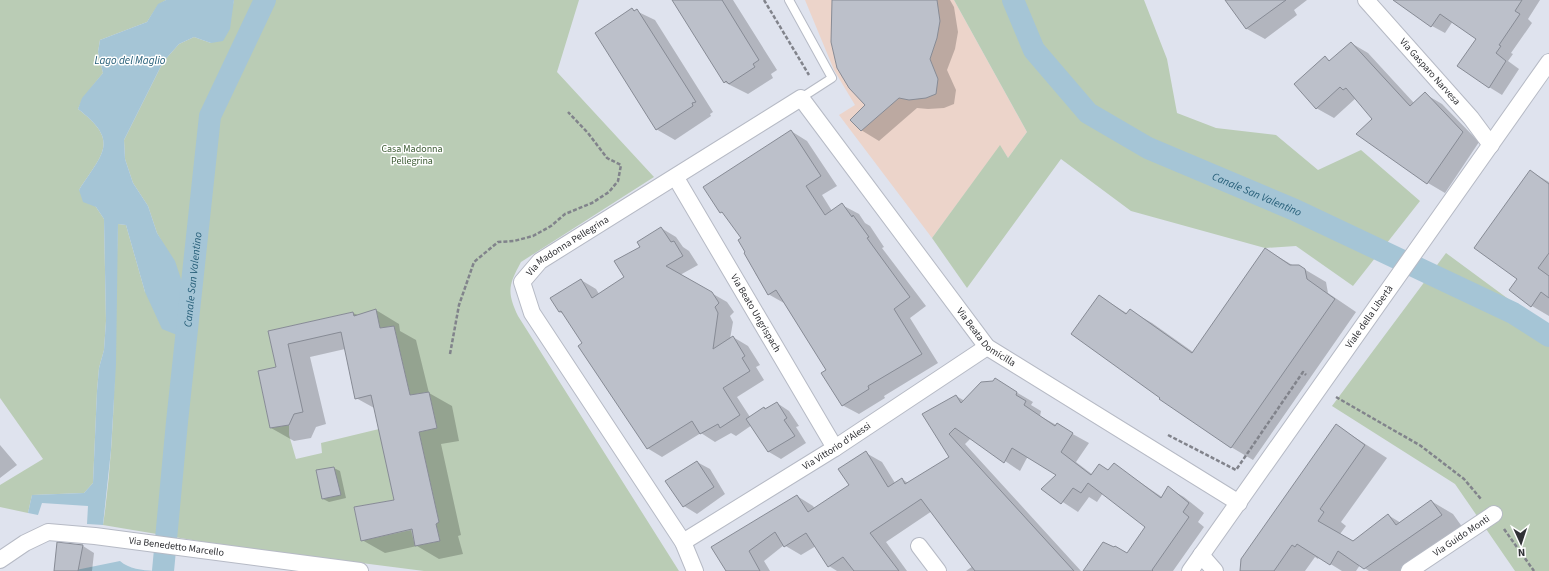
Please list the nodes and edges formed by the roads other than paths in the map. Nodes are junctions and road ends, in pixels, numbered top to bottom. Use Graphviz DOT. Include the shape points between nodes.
graph roads {
  1 [pos="789,0"];
  2 [pos="1366,0"];
  3 [pos="1549,62"];
  4 [pos="801,98"];
  5 [pos="1492,145"];
  6 [pos="676,178"];
  7 [pos="987,347"];
  8 [pos="835,448"];
  9 [pos="1239,503"];
  10 [pos="1494,514"];
  11 [pos="682,542"];
  12 [pos="919,546"];
  13 [pos="1201,555"];
  14 [pos="0,560"];
  15 [pos="360,571"];
  16 [pos="695,571"];
  17 [pos="938,571"];
  18 [pos="1190,571"];
  19 [pos="1215,571"];
  20 [pos="1409,571"];
  1 -- 4 [label="lane" via="832,78"];
  2 -- 5 [label="street, Via Gasparo Narvesa"];
  3 -- 5 [label="street, Viale della Libertà"];
  4 -- 6 [label="street, Via Madonna Pellegrina"];
  4 -- 7 [label="street, Via Beata Domicilla"];
  5 -- 9 [label="street, Viale della Libertà"];
  6 -- 8 [label="street, Via Beato Ungrispach"];
  6 -- 11 [label="street, Via Madonna Pellegrina" via="540,262 522,282 532,313"];
  7 -- 8 [label="street, Via Vittorio d'Alessi"];
  7 -- 9 [label="street, Via Beata Domicilla"];
  8 -- 11 [label="street, Via Vittorio d'Alessi"];
  9 -- 13 [label="street, Viale della Libertà"];
  10 -- 20 [label="street, Via Guido Monti"];
  11 -- 16 [label="street, Via Madonna Pellegrina"];
  12 -- 17 [label="street"];
  13 -- 18 [label="street, Viale della Libertà"];
  13 -- 19 [label="street"];
  14 -- 15 [label="street, Via Benedetto Marcello" via="25,543 48,532"];
}
